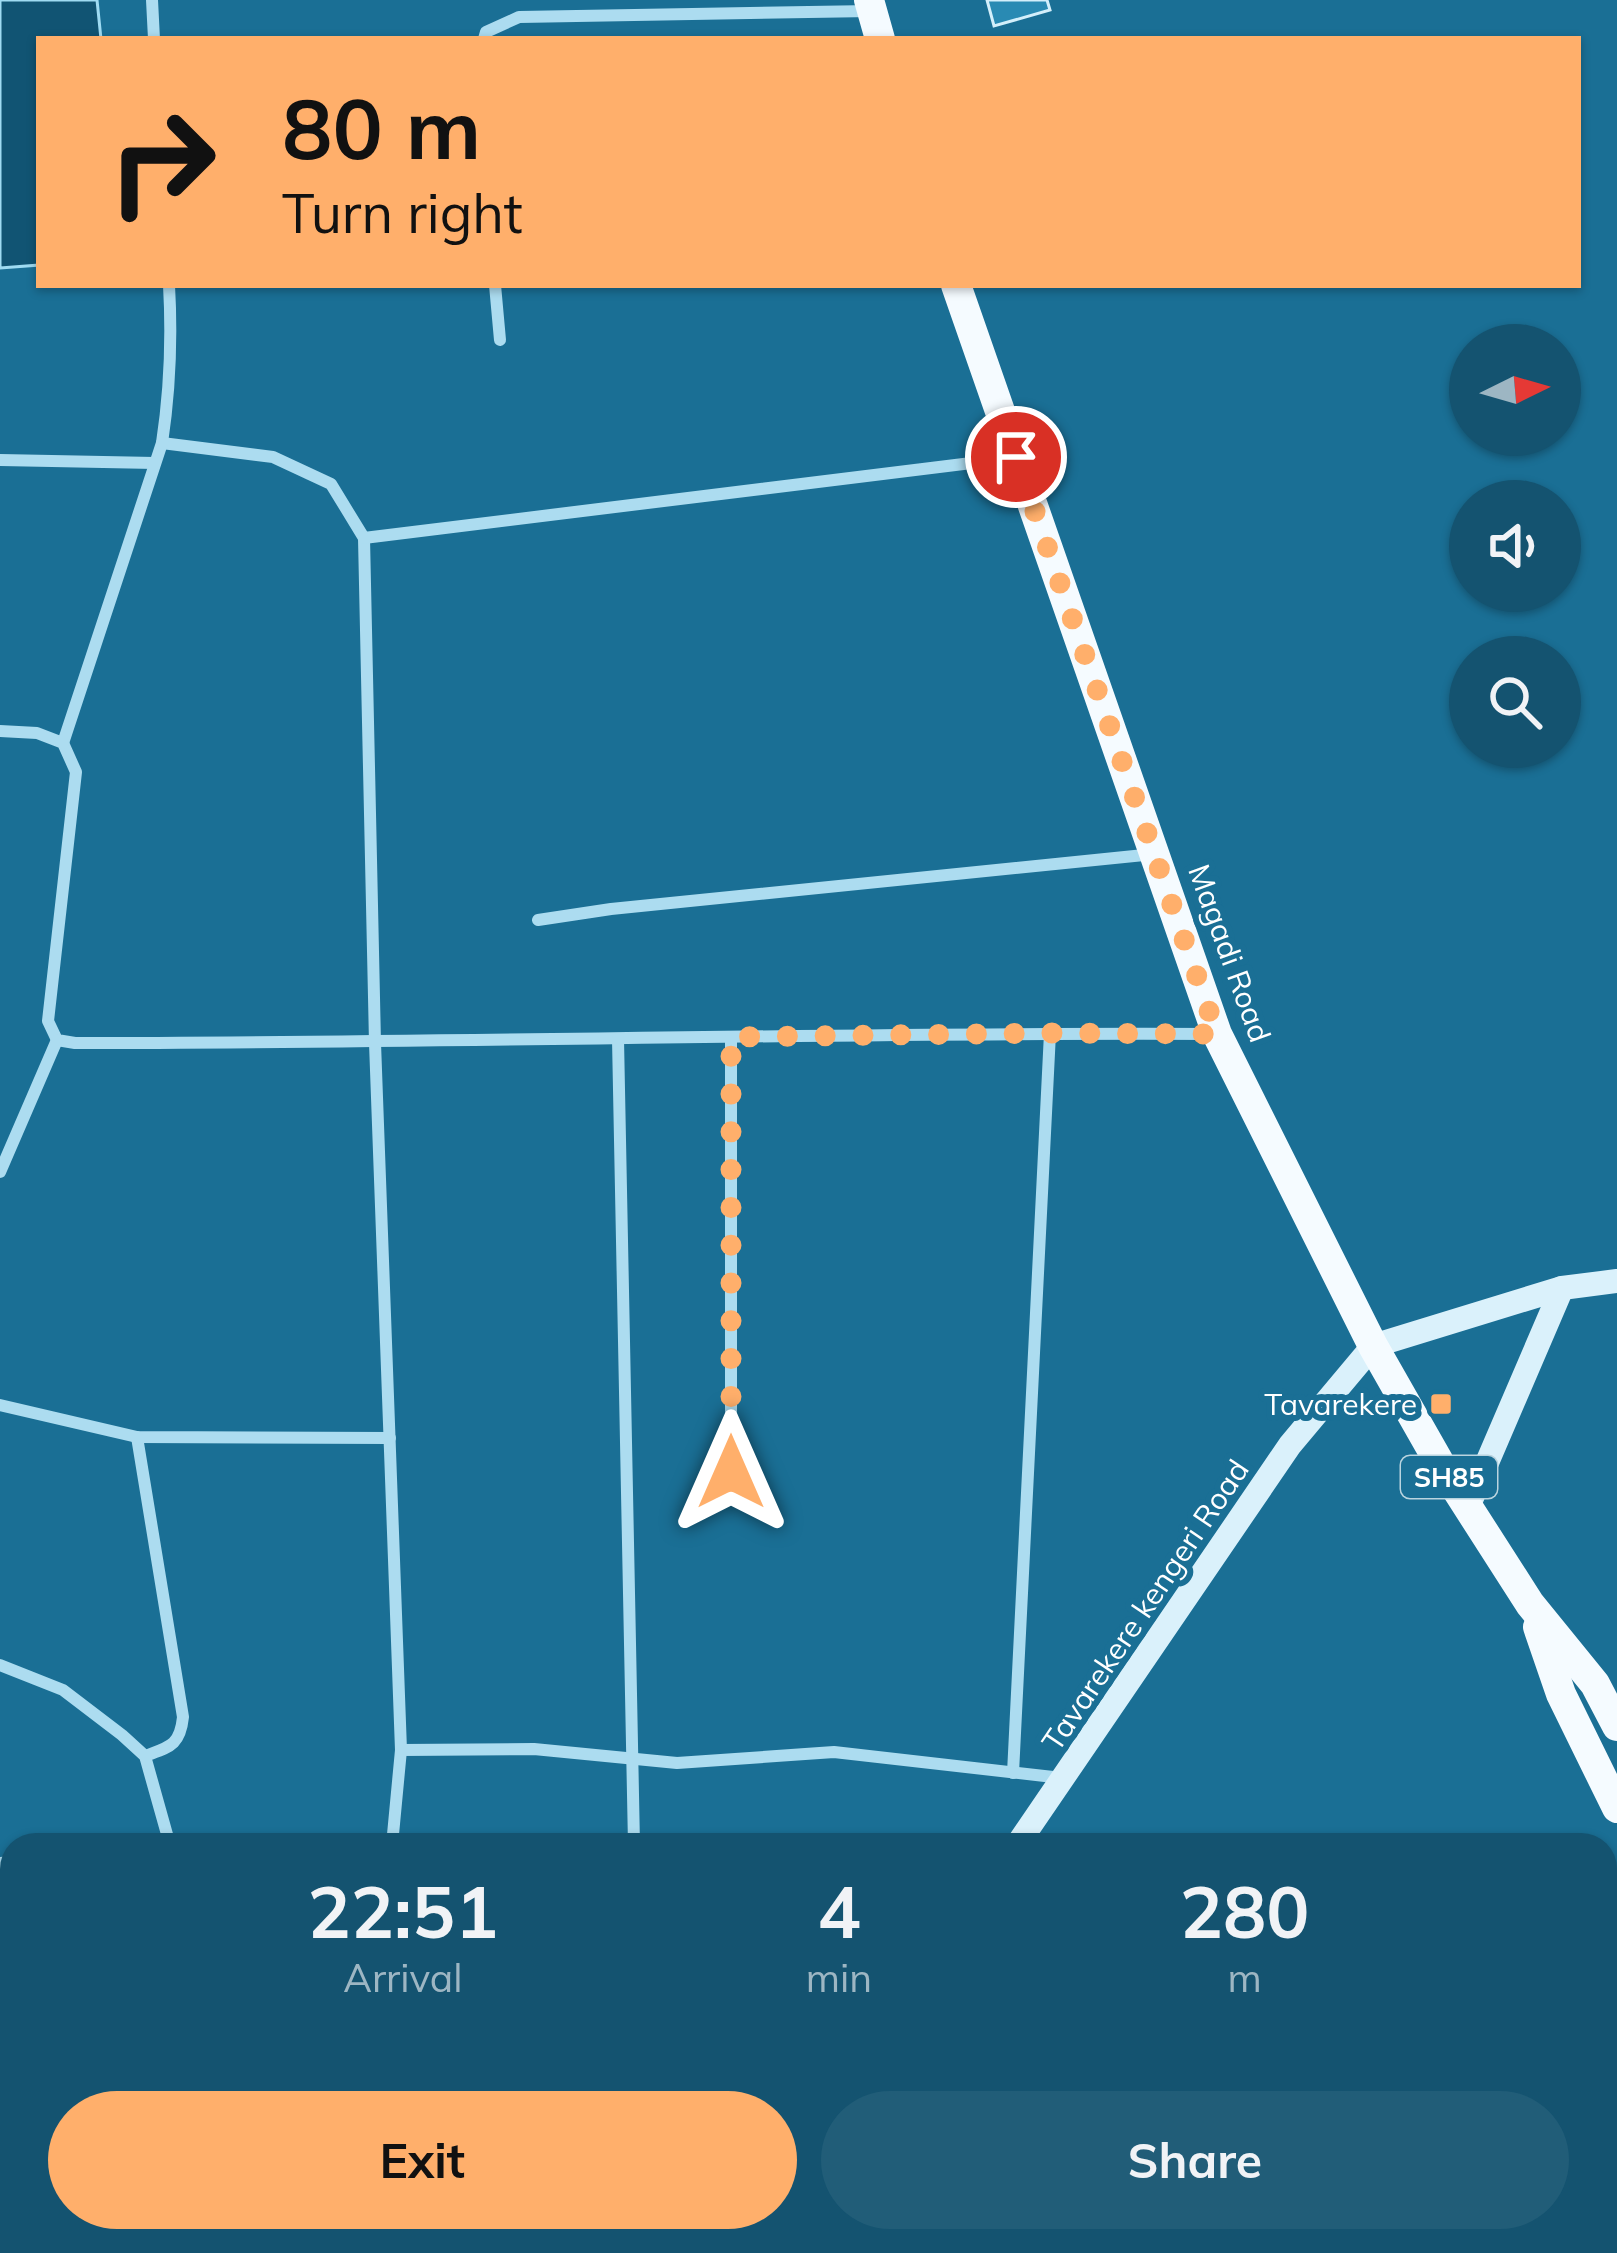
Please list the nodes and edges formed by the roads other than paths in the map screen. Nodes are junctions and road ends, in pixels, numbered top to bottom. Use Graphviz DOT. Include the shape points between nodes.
graph roads {
  1 [pos="152,0"];
  2 [pos="874,17"];
  3 [pos="154,36"];
  4 [pos="485,36"];
  5 [pos="169,288"];
  6 [pos="495,288"];
  7 [pos="957,288"];
  8 [pos="500,340"];
  9 [pos="162,443"];
  10 [pos="1016,457"];
  11 [pos="0,460"];
  12 [pos="155,464"];
  13 [pos="364,538"];
  14 [pos="0,731"];
  15 [pos="63,743"];
  16 [pos="1156,854"];
  17 [pos="538,920"];
  18 [pos="1050,1033"];
  19 [pos="1217,1034"];
  20 [pos="731,1037"];
  21 [pos="57,1040"];
  22 [pos="618,1040"];
  23 [pos="375,1043"];
  24 [pos="0,1172"];
  25 [pos="1617,1281"];
  26 [pos="1562,1288"];
  27 [pos="1373,1346"];
  28 [pos="0,1406"];
  29 [pos="137,1437"];
  30 [pos="389,1438"];
  31 [pos="731,1472"];
  32 [pos="1468,1507"];
  33 [pos="1530,1604"];
  34 [pos="0,1665"];
  35 [pos="1617,1726"];
  36 [pos="401,1750"];
  37 [pos="145,1756"];
  38 [pos="634,1759"];
  39 [pos="1013,1773"];
  40 [pos="1063,1778"];
  41 [pos="1617,1808"];
  42 [pos="167,1833"];
  43 [pos="393,1833"];
  44 [pos="634,1833"];
  45 [pos="1025,1833"];
  1 -- 3 [label="street"];
  2 -- 4 [label="street" via="519,17"];
  5 -- 9 [label="street"];
  6 -- 8 [label="street"];
  7 -- 10 [label="main road, Magadi Road / SH85"];
  9 -- 12 [label="street"];
  9 -- 13 [label="street" via="274,457 331,484"];
  10 -- 13 [label="street"];
  10 -- 16 [label="main road, Magadi Road / SH85"];
  11 -- 12 [label="street"];
  12 -- 15 [label="street"];
  13 -- 23 [label="street"];
  14 -- 15 [label="street"];
  15 -- 21 [label="street" via="76,772 48,1022"];
  16 -- 17 [label="street"];
  16 -- 19 [label="main road, Magadi Road / SH85"];
  18 -- 19 [label="street"];
  18 -- 20 [label="street"];
  18 -- 39 [label="street"];
  19 -- 27 [label="main road, Magadi Road / SH85"];
  20 -- 22 [label="street"];
  20 -- 31 [label="street"];
  21 -- 23 [label="street"];
  21 -- 24 [label="street"];
  22 -- 23 [label="street"];
  22 -- 38 [label="street"];
  23 -- 30 [label="street"];
  25 -- 26 [label="main road"];
  26 -- 27 [label="main road"];
  26 -- 32 [label="main road"];
  27 -- 32 [label="main road, Magadi Road / SH85"];
  27 -- 40 [label="main road, Tavarekere kengeri Road" via="1290,1445"];
  28 -- 29 [label="street"];
  29 -- 30 [label="street"];
  29 -- 37 [label="street" via="183,1717 170,1748"];
  30 -- 36 [label="street"];
  32 -- 33 [label="main road, Magadi Road / SH85"];
  33 -- 35 [label="main road, Magadi Road / SH85" via="1595,1684"];
  33 -- 41 [label="main road, Magadi Road / SH85" via="1561,1694"];
  34 -- 37 [label="street" via="63,1690"];
  36 -- 38 [label="street" via="534,1749"];
  36 -- 43 [label="street"];
  37 -- 42 [label="street"];
  38 -- 39 [label="street" via="834,1752"];
  38 -- 44 [label="street"];
  39 -- 40 [label="street"];
  40 -- 45 [label="main road, Tavarekere kengeri Road"];
}
